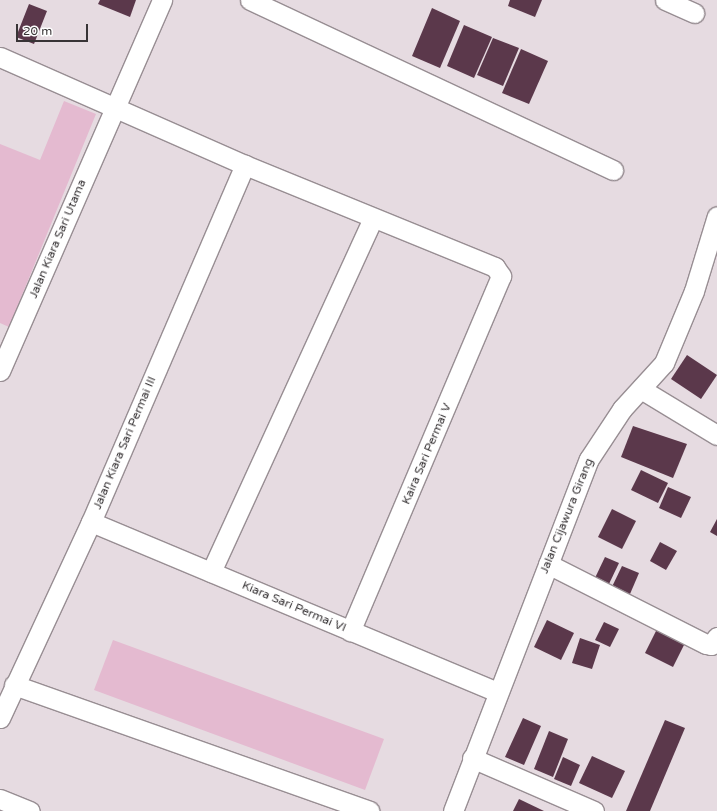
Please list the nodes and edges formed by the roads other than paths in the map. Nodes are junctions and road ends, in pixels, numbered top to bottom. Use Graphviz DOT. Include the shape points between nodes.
graph roads {
  1 [pos="162,0"];
  2 [pos="250,0"];
  3 [pos="665,0"];
  4 [pos="694,13"];
  5 [pos="0,57"];
  6 [pos="115,106"];
  7 [pos="245,165"];
  8 [pos="613,170"];
  9 [pos="717,216"];
  10 [pos="373,218"];
  11 [pos="7,335"];
  12 [pos="0,371"];
  13 [pos="641,389"];
  14 [pos="717,435"];
  15 [pos="91,522"];
  16 [pos="548,564"];
  17 [pos="211,572"];
  18 [pos="350,631"];
  19 [pos="717,638"];
  20 [pos="14,685"];
  21 [pos="497,692"];
  22 [pos="0,718"];
  23 [pos="472,758"];
  24 [pos="0,798"];
  25 [pos="30,811"];
  26 [pos="369,811"];
  27 [pos="453,811"];
  28 [pos="594,811"];
  1 -- 6 [label="street, Jalan Kiara Sari Utama"];
  2 -- 8 [label="street"];
  3 -- 4 [label="street"];
  5 -- 6 [label="street"];
  6 -- 7 [label="street"];
  6 -- 11 [label="street, Jalan Kiara Sari Utama"];
  7 -- 10 [label="street"];
  7 -- 15 [label="street, Jalan Kiara Sari Permai III"];
  9 -- 13 [label="street, Jalan Cijawura Girang" via="694,291 664,363"];
  10 -- 17 [label="street"];
  10 -- 18 [label="street, Kaira Sari Permai V" via="495,268 501,276"];
  11 -- 12 [label="street, Jalan Kiara Sari Utama"];
  13 -- 14 [label="street"];
  13 -- 16 [label="street, Jalan Cijawura Girang" via="622,409 589,459"];
  15 -- 17 [label="street, Kiara Sari Permai VI"];
  15 -- 20 [label="street, Jalan Kiara Sari Permai III"];
  16 -- 19 [label="street" via="706,644 711,645"];
  16 -- 21 [label="street, Jalan Cijawura Girang"];
  17 -- 18 [label="street, Kiara Sari Permai VI"];
  18 -- 21 [label="street, Kiara Sari Permai VI"];
  20 -- 22 [label="street, Jalan Kiara Sari Permai III"];
  20 -- 26 [label="street"];
  21 -- 23 [label="street, Jalan Cijawura Girang"];
  23 -- 27 [label="street, Jalan Cijawura Girang"];
  23 -- 28 [label="street"];
  24 -- 25 [label="street"];
}
